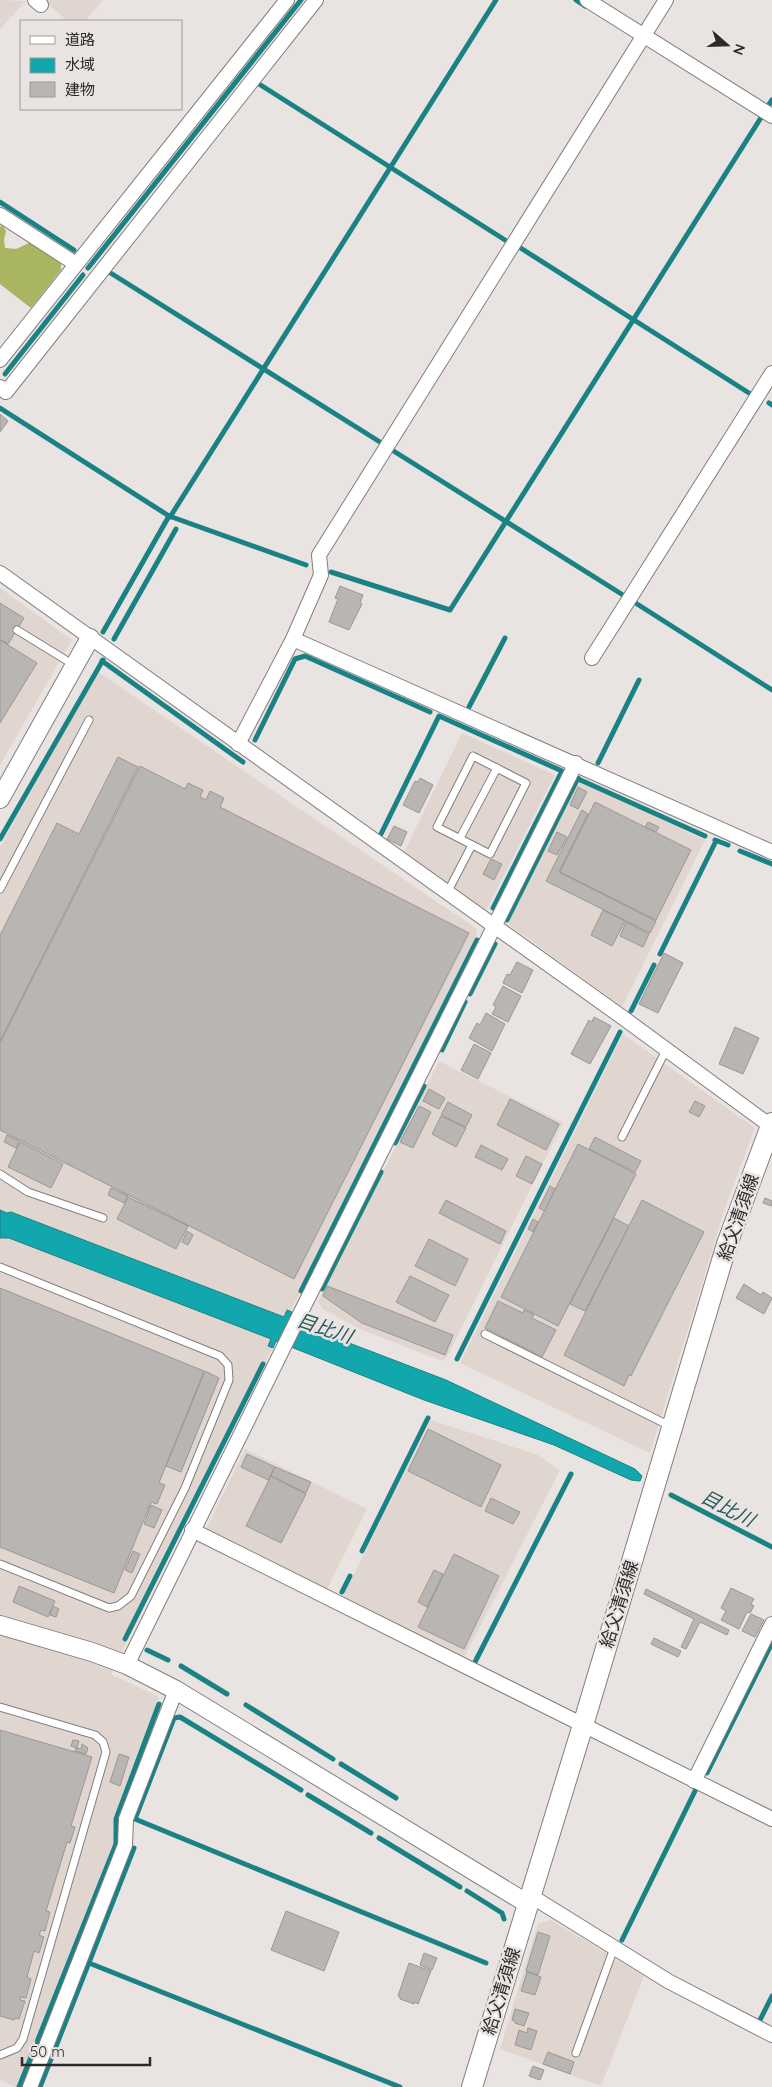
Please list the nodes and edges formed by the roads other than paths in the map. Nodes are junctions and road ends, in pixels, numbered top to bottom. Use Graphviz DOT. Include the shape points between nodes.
graph roads {
  1 [pos="287,0"];
  2 [pos="316,0"];
  3 [pos="587,0"];
  4 [pos="666,0"];
  5 [pos="643,35"];
  6 [pos="772,116"];
  7 [pos="0,215"];
  8 [pos="76,264"];
  9 [pos="0,360"];
  10 [pos="772,373"];
  11 [pos="0,387"];
  12 [pos="0,573"];
  13 [pos="17,630"];
  14 [pos="90,638"];
  15 [pos="293,639"];
  16 [pos="592,658"];
  17 [pos="74,665"];
  18 [pos="89,720"];
  19 [pos="238,744"];
  20 [pos="576,763"];
  21 [pos="497,768"];
  22 [pos="0,799"];
  23 [pos="460,838"];
  24 [pos="472,845"];
  25 [pos="772,852"];
  26 [pos="0,890"];
  27 [pos="447,893"];
  28 [pos="494,926"];
  29 [pos="666,1050"];
  30 [pos="772,1125"];
  31 [pos="622,1137"];
  32 [pos="0,1174"];
  33 [pos="103,1218"];
  34 [pos="0,1267"];
  35 [pos="485,1334"];
  36 [pos="672,1427"];
  37 [pos="192,1530"];
  38 [pos="0,1564"];
  39 [pos="772,1624"];
  40 [pos="0,1625"];
  41 [pos="127,1665"];
  42 [pos="176,1690"];
  43 [pos="0,1707"];
  44 [pos="583,1725"];
  45 [pos="694,1781"];
  46 [pos="772,1820"];
  47 [pos="529,1900"];
  48 [pos="614,1948"];
  49 [pos="772,2036"];
  50 [pos="576,2053"];
  51 [pos="0,2056"];
  52 [pos="30,2087"];
  53 [pos="472,2087"];
  1 -- 8 [label="street"];
  2 -- 11 [label="street" via="6,392"];
  3 -- 5 [label="street"];
  4 -- 5 [label="street"];
  5 -- 6 [label="street"];
  5 -- 15 [label="street" via="318,554 321,575"];
  7 -- 8 [label="street"];
  8 -- 9 [label="street"];
  10 -- 16 [label="street"];
  12 -- 14 [label="street"];
  13 -- 17 [label="lane"];
  14 -- 17 [label="street"];
  14 -- 19 [label="street"];
  15 -- 19 [label="street"];
  15 -- 20 [label="street"];
  17 -- 22 [label="street"];
  18 -- 26 [label="lane"];
  19 -- 27 [label="street"];
  20 -- 25 [label="street"];
  20 -- 28 [label="street"];
  21 -- 23 [label="lane"];
  21 -- 23 [label="lane" via="473,756 437,827"];
  21 -- 24 [label="lane" via="526,783 490,854"];
  23 -- 24 [label="lane"];
  24 -- 27 [label="lane"];
  27 -- 28 [label="street"];
  28 -- 29 [label="street"];
  28 -- 37 [label="street"];
  29 -- 30 [label="street"];
  29 -- 31 [label="lane"];
  30 -- 36 [label="main road, 給父清須線" via="728,1244"];
  32 -- 33 [label="lane" via="28,1192"];
  34 -- 38 [label="lane" via="220,1356 228,1365 229,1380 185,1488 131,1596 118,1606 109,1608"];
  35 -- 36 [label="lane"];
  36 -- 44 [label="main road, 給父清須線"];
  37 -- 41 [label="street"];
  37 -- 44 [label="street"];
  39 -- 45 [label="street"];
  40 -- 41 [label="street"];
  41 -- 42 [label="street"];
  42 -- 47 [label="street"];
  42 -- 52 [label="street" via="126,1819 125,1846"];
  43 -- 51 [label="lane" via="95,1734 103,1742 106,1752 23,2039 17,2048"];
  44 -- 45 [label="street"];
  44 -- 47 [label="main road, 給父清須線"];
  45 -- 46 [label="street"];
  47 -- 48 [label="street"];
  47 -- 53 [label="main road, 給父清須線"];
  48 -- 49 [label="street" via="668,1981"];
  48 -- 50 [label="lane"];
}
